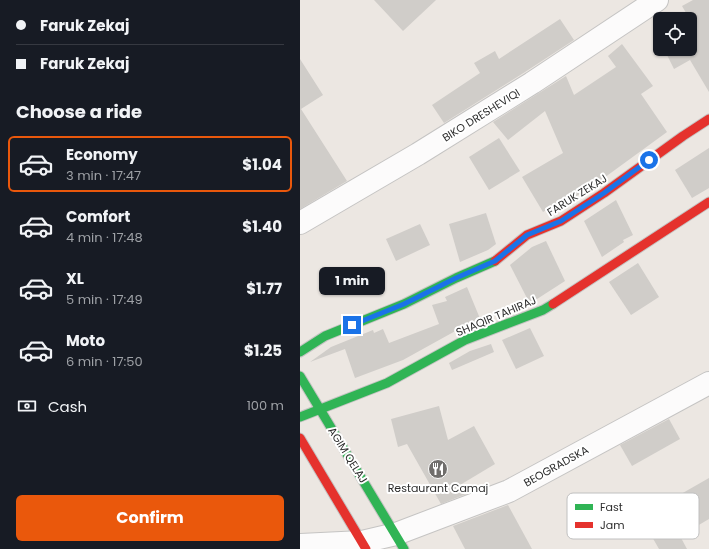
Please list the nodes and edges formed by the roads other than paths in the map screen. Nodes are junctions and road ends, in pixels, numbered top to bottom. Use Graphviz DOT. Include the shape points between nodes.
graph roads {
  1 [pos="657,0"];
  2 [pos="709,119"];
  3 [pos="709,202"];
  4 [pos="300,223"];
  5 [pos="300,352"];
  6 [pos="300,376"];
  7 [pos="709,383"];
  8 [pos="321,410"];
  9 [pos="300,417"];
  10 [pos="300,438"];
  11 [pos="400,542"];
  12 [pos="300,545"];
  13 [pos="364,545"];
  1 -- 4 [label="street, BIKO DRESHEVIQI" via="525,88"];
  2 -- 5 [label="street, FARUK ZEKAJ" via="561,221 527,235 495,261 404,304 325,336"];
  3 -- 8 [label="street, SHAQIR TAHIRAJ" via="542,310 465,340 387,383"];
  6 -- 8 [label="street, AGIM QELAJ"];
  7 -- 11 [label="street, BEOGRADSKA" via="509,491"];
  8 -- 9 [label="street, SHAQIR TAHIRAJ"];
  8 -- 11 [label="street, AGIM QELAJ"];
  10 -- 13 [label="street"];
  11 -- 13 [label="street"];
  12 -- 13 [label="street"];
}
